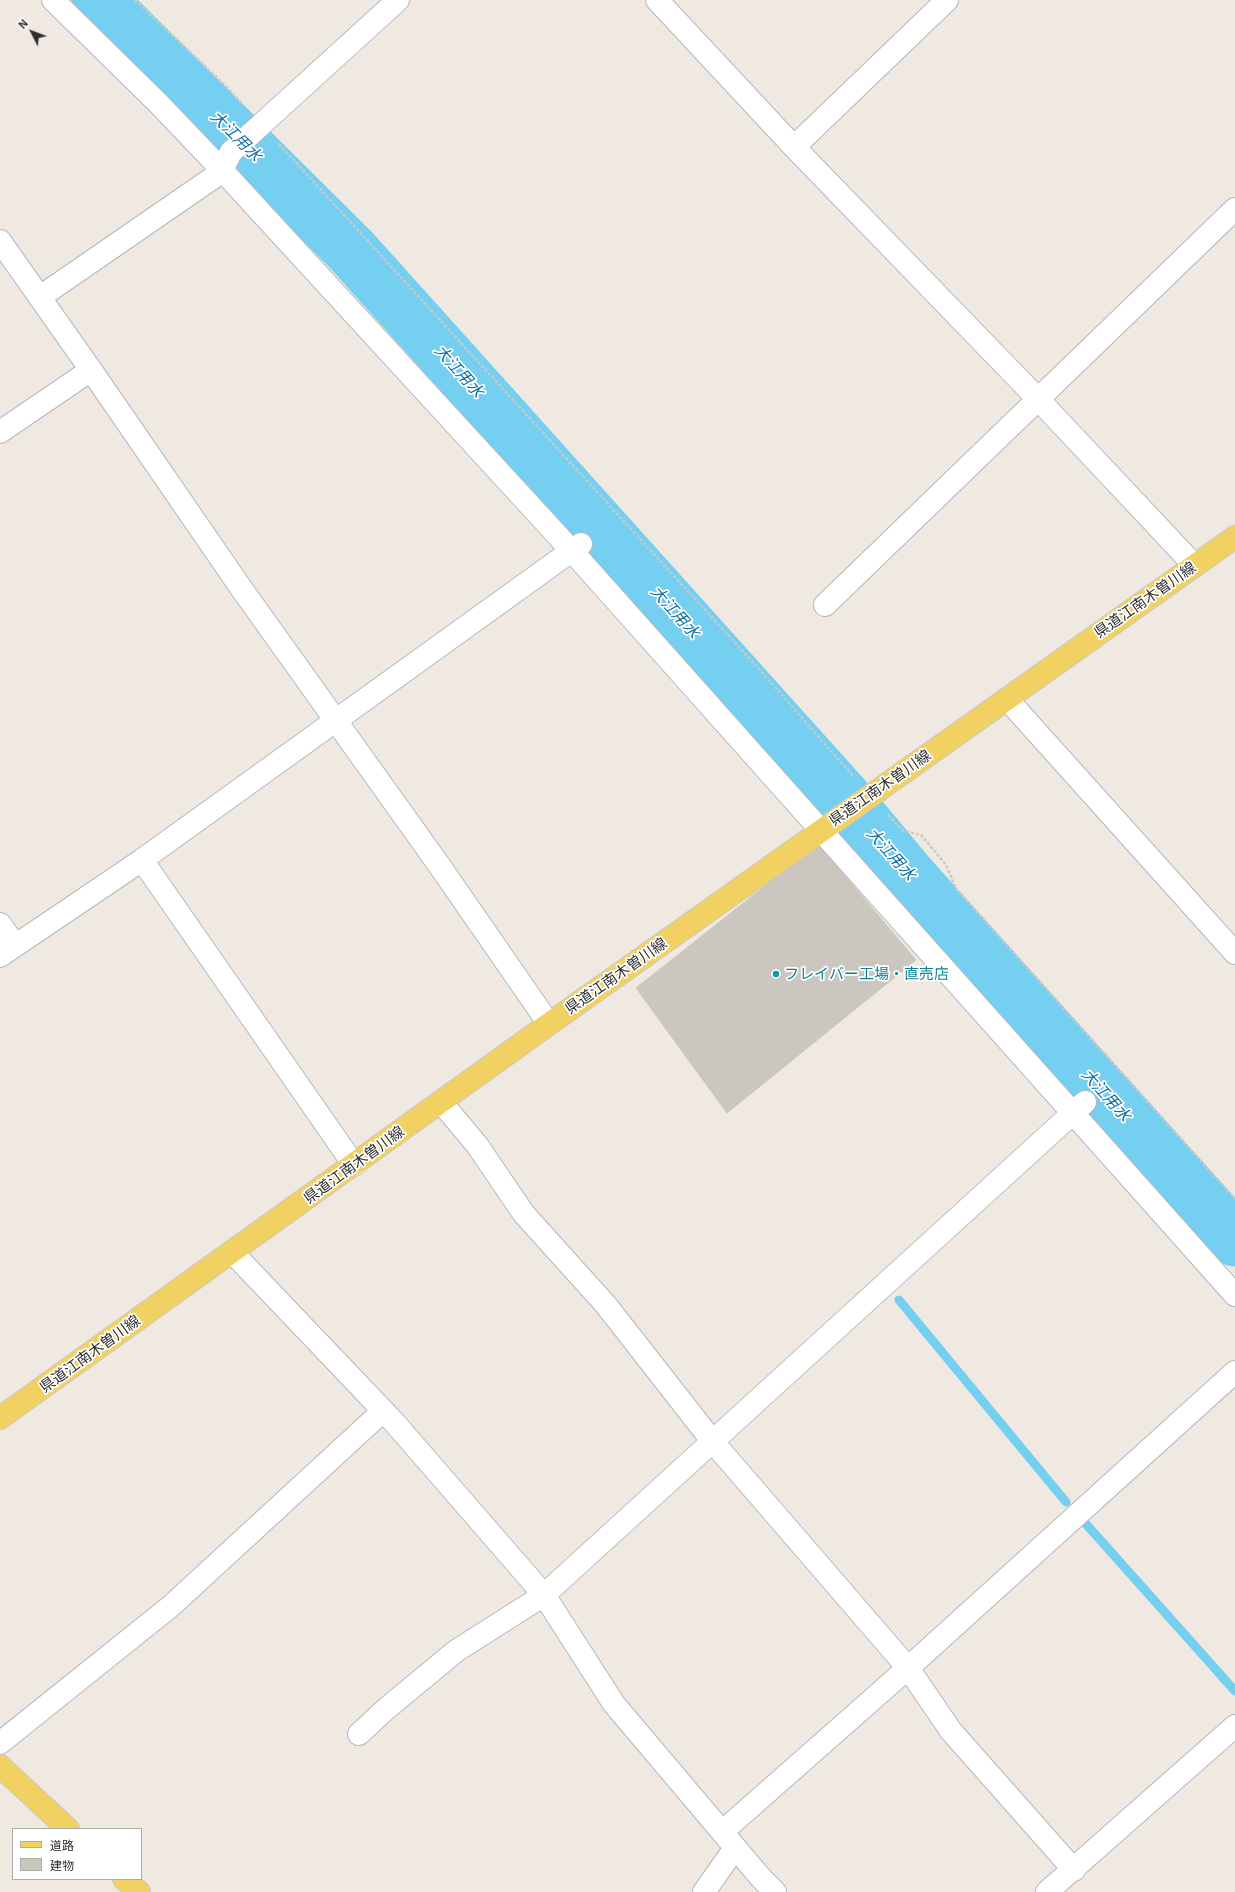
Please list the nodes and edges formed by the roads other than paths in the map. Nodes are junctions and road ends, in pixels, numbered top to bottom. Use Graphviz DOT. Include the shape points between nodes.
graph roads {
  1 [pos="53,0"];
  2 [pos="398,0"];
  3 [pos="656,0"];
  4 [pos="947,0"];
  5 [pos="794,147"];
  6 [pos="226,161"];
  7 [pos="1235,209"];
  8 [pos="0,241"];
  9 [pos="40,297"];
  10 [pos="91,370"];
  11 [pos="1038,399"];
  12 [pos="0,432"];
  13 [pos="1235,537"];
  14 [pos="576,547"];
  15 [pos="1194,565"];
  16 [pos="825,605"];
  17 [pos="1006,698"];
  18 [pos="336,721"];
  19 [pos="822,830"];
  20 [pos="142,860"];
  21 [pos="0,924"];
  22 [pos="8,951"];
  23 [pos="1235,954"];
  24 [pos="549,1024"];
  25 [pos="441,1102"];
  26 [pos="1080,1108"];
  27 [pos="354,1165"];
  28 [pos="232,1252"];
  29 [pos="1235,1295"];
  30 [pos="1235,1372"];
  31 [pos="383,1411"];
  32 [pos="0,1418"];
  33 [pos="713,1442"];
  34 [pos="544,1594"];
  35 [pos="908,1668"];
  36 [pos="1235,1726"];
  37 [pos="360,1734"];
  38 [pos="0,1743"];
  39 [pos="0,1766"];
  40 [pos="67,1828"];
  41 [pos="729,1840"];
  42 [pos="1074,1870"];
  43 [pos="125,1880"];
  44 [pos="139,1892"];
  45 [pos="704,1892"];
  46 [pos="775,1892"];
  47 [pos="1047,1892"];
  1 -- 6 [label="street" via="152,97"];
  2 -- 6 [label="street" via="257,127"];
  3 -- 5 [label="street"];
  4 -- 5 [label="street"];
  5 -- 11 [label="street"];
  6 -- 9 [label="street"];
  6 -- 14 [label="street"];
  7 -- 11 [label="street"];
  8 -- 9 [label="street"];
  9 -- 10 [label="street"];
  10 -- 12 [label="street"];
  10 -- 18 [label="street"];
  11 -- 15 [label="street"];
  11 -- 16 [label="street"];
  13 -- 15 [label="main road, 県道江南木曽川線"];
  14 -- 18 [label="street"];
  14 -- 19 [label="street"];
  15 -- 17 [label="main road, 県道江南木曽川線"];
  17 -- 19 [label="main road, 県道江南木曽川線"];
  17 -- 23 [label="street"];
  18 -- 20 [label="street"];
  18 -- 24 [label="street" via="439,864"];
  19 -- 24 [label="main road, 県道江南木曽川線"];
  19 -- 26 [label="street"];
  20 -- 22 [label="street"];
  20 -- 27 [label="street"];
  21 -- 22 [label="street"];
  24 -- 25 [label="main road, 県道江南木曽川線"];
  25 -- 27 [label="main road, 県道江南木曽川線"];
  25 -- 33 [label="street" via="477,1145 524,1214 606,1305"];
  26 -- 29 [label="street"];
  26 -- 33 [label="street"];
  27 -- 28 [label="main road, 県道江南木曽川線"];
  28 -- 31 [label="street"];
  28 -- 32 [label="main road, 県道江南木曽川線"];
  30 -- 35 [label="street"];
  31 -- 34 [label="street"];
  31 -- 38 [label="street" via="172,1606"];
  33 -- 34 [label="street"];
  33 -- 35 [label="street"];
  34 -- 37 [label="street" via="456,1651"];
  34 -- 41 [label="street" via="614,1704"];
  35 -- 41 [label="street"];
  35 -- 42 [label="street" via="951,1731"];
  36 -- 42 [label="street"];
  39 -- 40 [label="main road"];
  41 -- 45 [label="street"];
  41 -- 46 [label="street"];
  42 -- 47 [label="street"];
  43 -- 44 [label="main road"];
}
